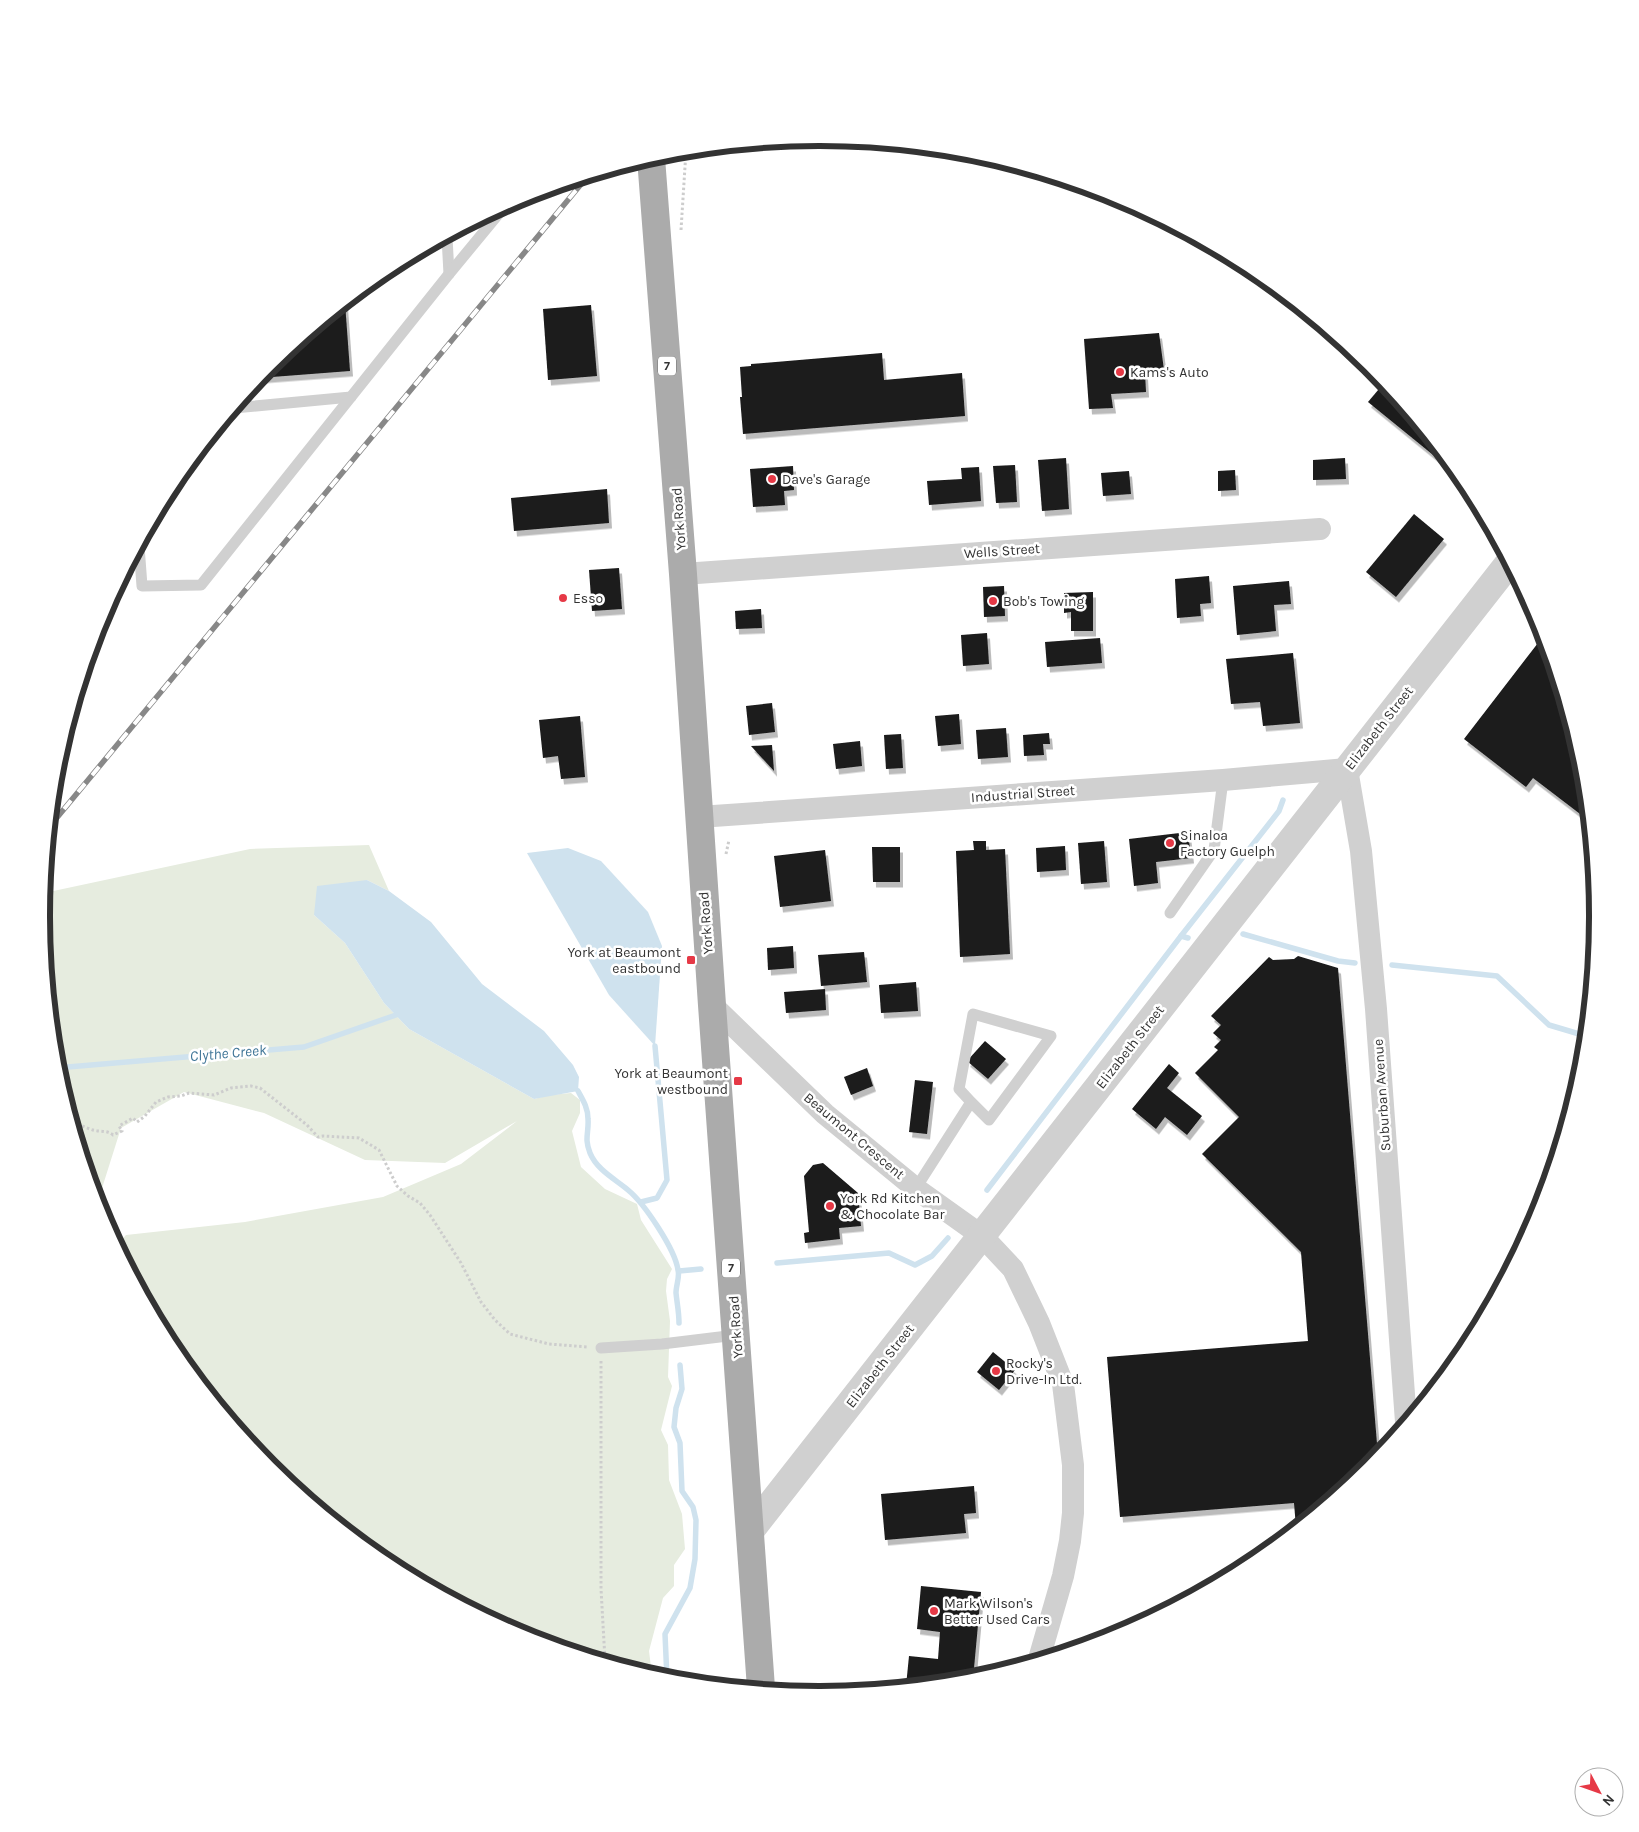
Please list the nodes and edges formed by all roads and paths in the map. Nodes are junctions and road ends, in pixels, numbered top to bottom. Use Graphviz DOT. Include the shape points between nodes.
graph roads {
  1 [pos="652,165"];
  2 [pos="494,219"];
  3 [pos="447,243"];
  4 [pos="449,274"];
  5 [pos="351,397"];
  6 [pos="243,407"];
  7 [pos="1320,529"];
  8 [pos="140,556"];
  9 [pos="1505,567"];
  10 [pos="683,574"];
  11 [pos="1347,769"];
  12 [pos="1224,780"];
  13 [pos="699,817"];
  14 [pos="1170,913"];
  15 [pos="712,1005"];
  16 [pos="971,1102"];
  17 [pos="79,1125"];
  18 [pos="916,1188"];
  19 [pos="982,1236"];
  20 [pos="736,1335"];
  21 [pos="601,1348"];
  22 [pos="1405,1414"];
  23 [pos="750,1531"];
  24 [pos="1041,1653"];
  25 [pos="605,1655"];
  26 [pos="761,1683"];
  1 -- 10 [label="main road, York Road / 7"];
  2 -- 4 [label="lane"];
  3 -- 4 [label="lane"];
  4 -- 5 [label="lane"];
  5 -- 6 [label="lane"];
  5 -- 8 [label="lane" via="201,585 142,586"];
  7 -- 10 [label="street, Wells Street"];
  9 -- 11 [label="street, Elizabeth Street"];
  10 -- 13 [label="main road, York Road / 7"];
  11 -- 12 [label="street, Industrial Street"];
  11 -- 19 [label="street, Elizabeth Street"];
  11 -- 22 [label="street, Suburban Avenue" via="1361,851 1375,999"];
  12 -- 13 [label="street, Industrial Street"];
  12 -- 14 [label="lane" via="1214,850"];
  13 -- 15 [label="main road, York Road / 7"];
  15 -- 18 [label="street, Beaumont Crescent" via="825,1114"];
  15 -- 20 [label="main road, York Road / 7"];
  16 -- 16 [label="lane" via="989,1120 1051,1036 972,1014 959,1089"];
  16 -- 18 [label="lane"];
  17 -- 21 [label="path" via="113,1136 122,1131 119,1126 133,1118 137,1122 156,1102 168,1097 189,1093 214,1095 224,1089 251,1086 260,1088 318,1137 359,1138 379,1150 397,1186 430,1215 481,1302 510,1334 549,1344"];
  18 -- 19 [label="street, Beaumont Crescent"];
  19 -- 23 [label="street, Elizabeth Street"];
  19 -- 24 [label="street, Beaumont Crescent" via="1013,1269 1063,1384 1073,1465 1073,1513 1063,1576"];
  20 -- 21 [label="lane"];
  20 -- 23 [label="main road, York Road / 7"];
  21 -- 25 [label="path" via="601,1589"];
  23 -- 26 [label="main road, York Road / 7"];
}
